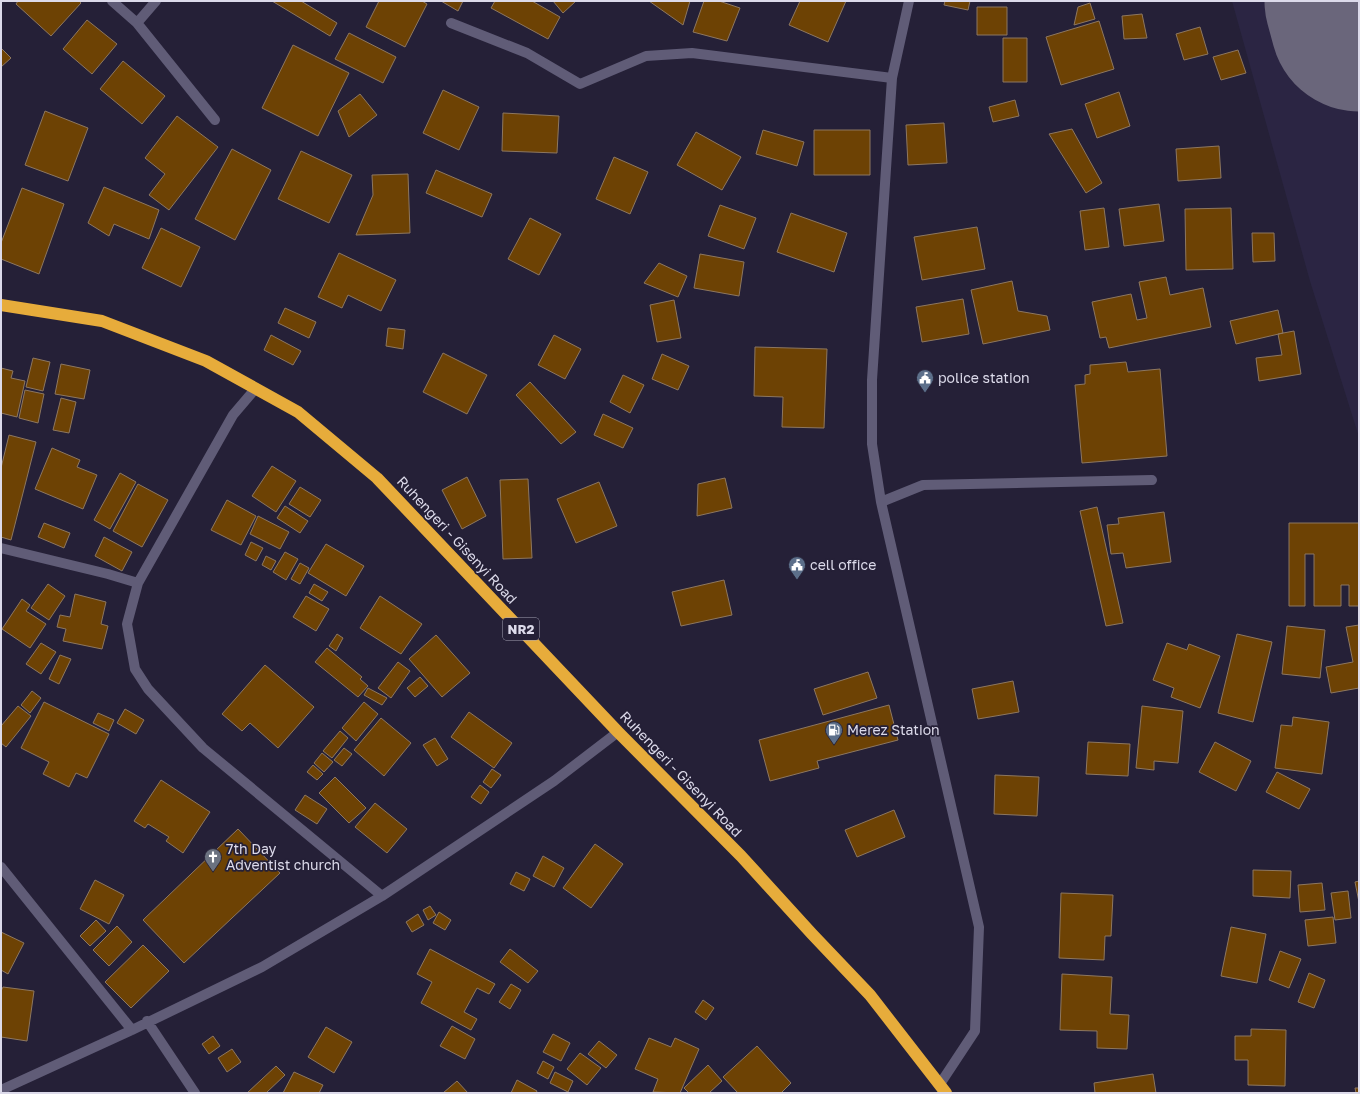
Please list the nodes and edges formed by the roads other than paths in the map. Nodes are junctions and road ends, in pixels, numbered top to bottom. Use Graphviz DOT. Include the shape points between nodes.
graph roads {
  1 [pos="112,1"];
  2 [pos="156,1"];
  3 [pos="909,1"];
  4 [pos="137,23"];
  5 [pos="451,23"];
  6 [pos="892,78"];
  7 [pos="215,120"];
  8 [pos="1,305"];
  9 [pos="256,388"];
  10 [pos="1152,480"];
  11 [pos="881,502"];
  12 [pos="1,548"];
  13 [pos="138,583"];
  14 [pos="618,732"];
  15 [pos="1,867"];
  16 [pos="382,896"];
  17 [pos="147,1021"];
  18 [pos="132,1030"];
  19 [pos="943,1088"];
  20 [pos="1,1090"];
  21 [pos="195,1093"];
  1 -- 4 [label="street"];
  2 -- 4 [label="street"];
  3 -- 6 [label="street"];
  4 -- 7 [label="street"];
  5 -- 6 [label="street" via="527,53 580,84 646,56 692,53"];
  6 -- 11 [label="street" via="872,380 872,444"];
  8 -- 9 [label="highway, Ruhengeri - Gisenyi Road / NR2" via="102,321 206,361"];
  9 -- 13 [label="street" via="233,415"];
  9 -- 14 [label="highway, Ruhengeri - Gisenyi Road / NR2" via="298,412 377,478"];
  10 -- 11 [label="street" via="923,485"];
  11 -- 19 [label="street" via="979,927 975,1031"];
  12 -- 13 [label="street"];
  13 -- 16 [label="street" via="127,624 135,669 148,689 203,748"];
  14 -- 16 [label="street" via="554,781"];
  14 -- 19 [label="highway, Ruhengeri - Gisenyi Road / NR2" via="741,856 870,995"];
  15 -- 18 [label="street"];
  16 -- 17 [label="street" via="262,967"];
  17 -- 18 [label="street"];
  17 -- 21 [label="street"];
  18 -- 20 [label="street"];
}
